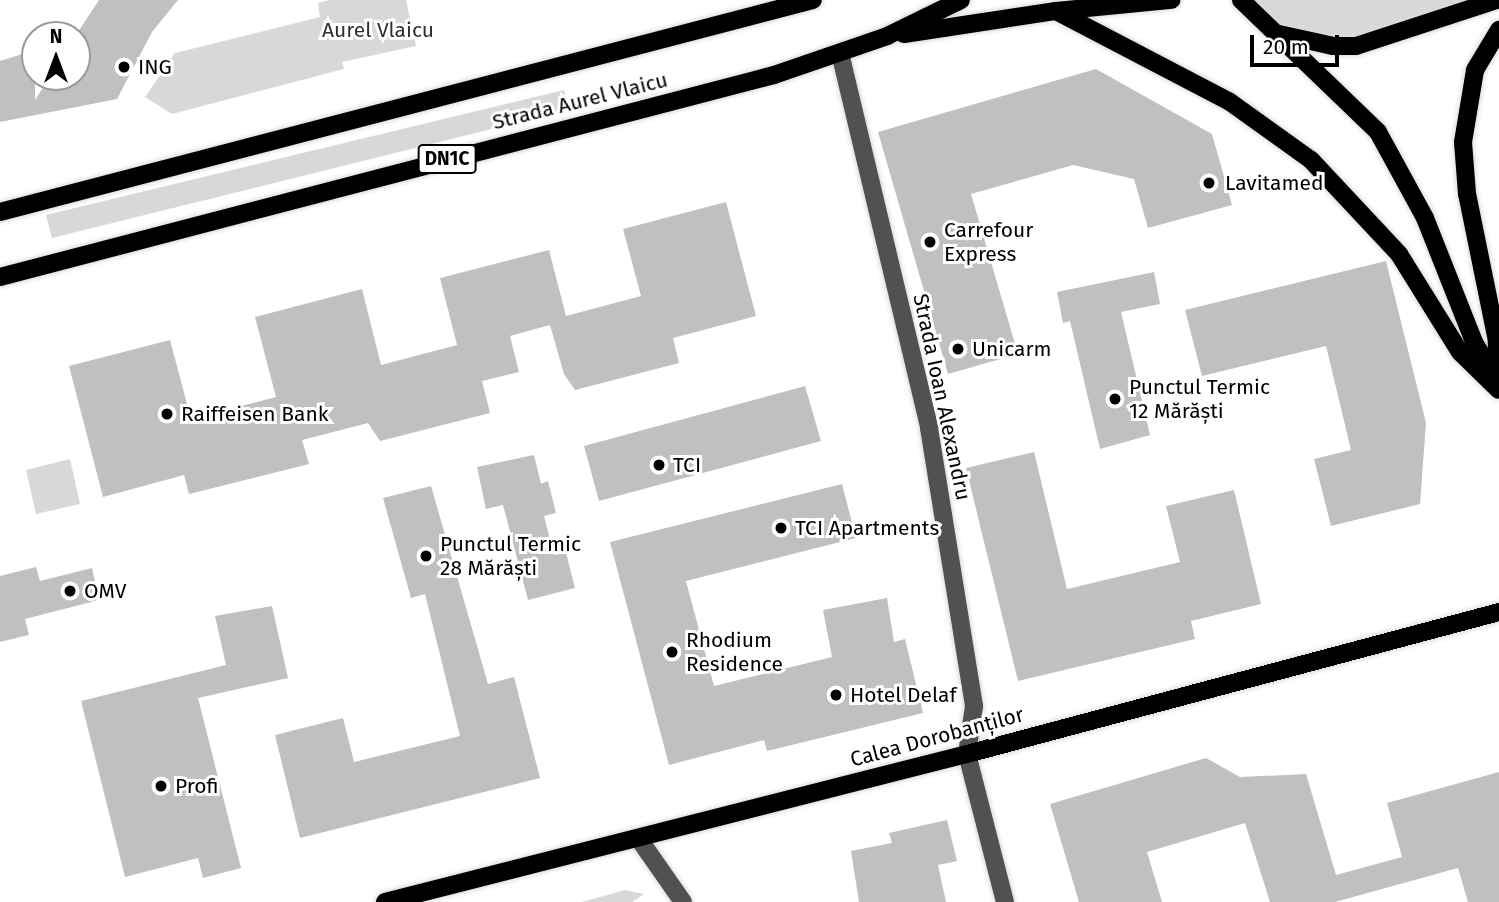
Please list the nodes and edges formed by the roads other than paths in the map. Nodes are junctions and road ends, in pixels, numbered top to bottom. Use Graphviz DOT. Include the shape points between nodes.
graph roads {
  1 [pos="813,0"];
  2 [pos="961,0"];
  3 [pos="1171,0"];
  4 [pos="1241,0"];
  5 [pos="1497,0"];
  6 [pos="1056,11"];
  7 [pos="1499,30"];
  8 [pos="1272,33"];
  9 [pos="887,36"];
  10 [pos="840,53"];
  11 [pos="0,212"];
  12 [pos="0,277"];
  13 [pos="1499,382"];
  14 [pos="1499,390"];
  15 [pos="1499,612"];
  16 [pos="967,754"];
  17 [pos="639,839"];
  18 [pos="385,902"];
  19 [pos="683,902"];
  20 [pos="1006,902"];
  1 -- 11 [label="main road, Strada Aurel Vlaicu"];
  2 -- 9 [label="main road, Strada Aurel Vlaicu / DN1C"];
  3 -- 6 [label="main road"];
  4 -- 8 [label="main road"];
  5 -- 8 [label="main road" via="1356,46 1313,43"];
  6 -- 9 [label="main road"];
  6 -- 14 [label="main road" via="1241,109 1311,160 1399,254 1460,352"];
  7 -- 13 [label="main road" via="1475,70 1463,142 1469,207 1497,341"];
  8 -- 13 [label="main road" via="1378,132 1425,218 1475,344"];
  9 -- 10 [label="main road, Strada Aurel Vlaicu / DN1C"];
  10 -- 12 [label="main road, Strada Aurel Vlaicu / DN1C" via="774,75"];
  10 -- 16 [label="street, Strada Ioan Alexandru" via="929,428 974,706"];
  15 -- 16 [label="main road, Calea Dorobanților"];
  16 -- 17 [label="main road, Calea Dorobanților"];
  16 -- 20 [label="street"];
  17 -- 18 [label="main road, Calea Dorobanților"];
  17 -- 19 [label="street"];
}
